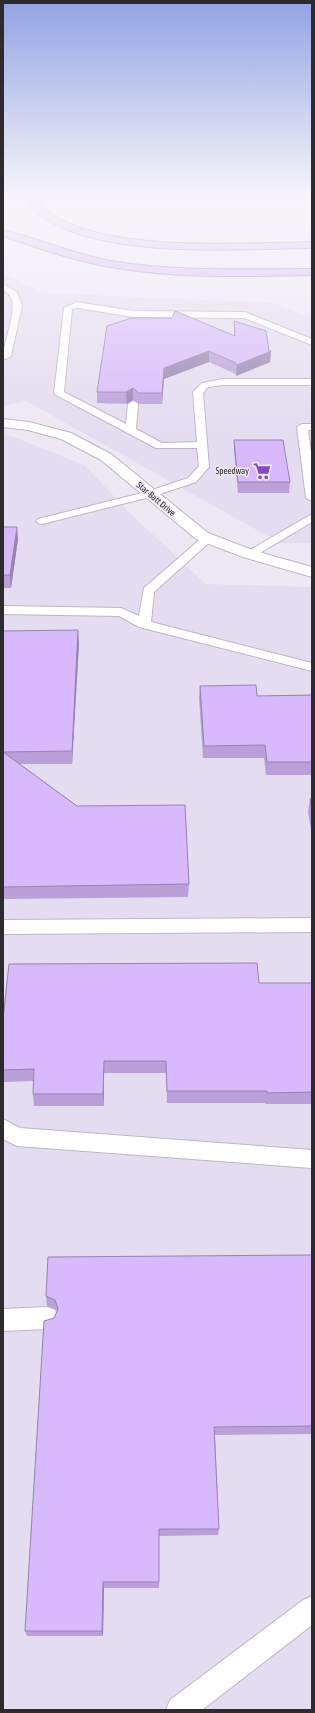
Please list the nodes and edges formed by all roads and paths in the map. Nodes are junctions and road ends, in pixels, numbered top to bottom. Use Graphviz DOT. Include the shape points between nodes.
graph roads {
  1 [pos="3,286"];
  2 [pos="312,342"];
  3 [pos="4,356"];
  4 [pos="3,368"];
  5 [pos="312,382"];
  6 [pos="133,404"];
  7 [pos="3,423"];
  8 [pos="312,427"];
  9 [pos="131,430"];
  10 [pos="202,445"];
  11 [pos="150,494"];
  12 [pos="312,498"];
  13 [pos="312,517"];
  14 [pos="42,521"];
  15 [pos="208,538"];
  16 [pos="249,554"];
  17 [pos="312,572"];
  18 [pos="3,610"];
  19 [pos="144,624"];
  20 [pos="312,667"];
  21 [pos="312,925"];
  22 [pos="3,927"];
  23 [pos="3,1128"];
  24 [pos="312,1159"];
  25 [pos="47,1318"];
  26 [pos="3,1320"];
  27 [pos="312,1609"];
  28 [pos="180,1710"];
  1 -- 3 [label="lane" via="14,294 18,306"];
  2 -- 9 [label="lane" via="245,315 133,314 77,305 68,308 59,393"];
  3 -- 4 [label="lane"];
  5 -- 10 [label="lane" via="223,382 205,385 198,392"];
  6 -- 9 [label="lane"];
  7 -- 11 [label="street, Star-Batt Drive" via="29,426 66,436 106,457"];
  8 -- 12 [label="lane" via="302,427"];
  9 -- 10 [label="lane" via="160,446"];
  10 -- 11 [label="lane" via="204,468 192,480"];
  11 -- 14 [label="lane"];
  11 -- 15 [label="street, Star-Batt Drive" via="202,536"];
  13 -- 16 [label="lane"];
  15 -- 16 [label="street, Star-Batt Drive"];
  15 -- 19 [label="lane" via="148,591"];
  16 -- 17 [label="street, Star-Batt Drive"];
  18 -- 19 [label="lane" via="121,612"];
  19 -- 20 [label="lane"];
  21 -- 22 [label="lane"];
  23 -- 24 [label="lane" via="17,1136"];
  25 -- 26 [label="lane"];
  27 -- 28 [label="lane"];
}
